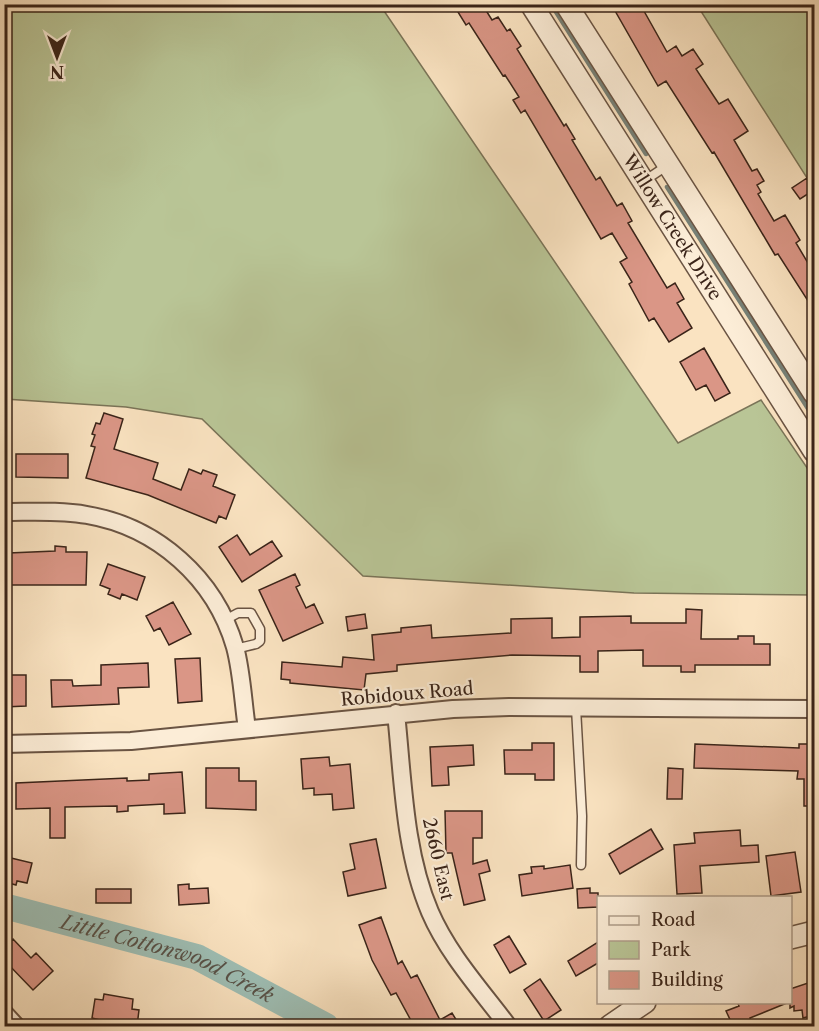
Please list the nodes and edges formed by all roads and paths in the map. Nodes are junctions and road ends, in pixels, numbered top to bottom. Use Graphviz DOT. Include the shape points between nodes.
graph roads {
  1 [pos="531,4"];
  2 [pos="566,4"];
  3 [pos="669,165"];
  4 [pos="643,182"];
  5 [pos="814,393"];
  6 [pos="814,451"];
  7 [pos="4,512"];
  8 [pos="225,620"];
  9 [pos="236,649"];
  10 [pos="576,708"];
  11 [pos="814,709"];
  12 [pos="396,713"];
  13 [pos="247,729"];
  14 [pos="4,744"];
  15 [pos="581,865"];
  16 [pos="814,932"];
  17 [pos="792,938"];
  18 [pos="642,1004"];
  19 [pos="4,1013"];
  20 [pos="16,1026"];
  21 [pos="508,1026"];
  22 [pos="610,1026"];
  1 -- 4 [label="street, Willow Creek Drive"];
  2 -- 3 [label="street, Willow Creek Drive"];
  3 -- 4 [label="lane"];
  3 -- 5 [label="street, Willow Creek Drive"];
  4 -- 6 [label="street, Willow Creek Drive"];
  7 -- 8 [label="street" via="85,514 145,533 186,565 205,586"];
  8 -- 9 [label="street"];
  8 -- 9 [label="lane" via="238,613 251,613 260,629 256,644"];
  9 -- 13 [label="street"];
  10 -- 11 [label="street, Robidoux Road"];
  10 -- 12 [label="street, Robidoux Road"];
  10 -- 15 [label="lane"];
  12 -- 13 [label="street, Robidoux Road"];
  12 -- 21 [label="street, 2660 East" via="412,850 430,912 454,953"];
  13 -- 14 [label="street, Robidoux Road" via="131,741"];
  16 -- 17 [label="street"];
  18 -- 22 [label="street"];
  19 -- 20 [label="street"];
}
